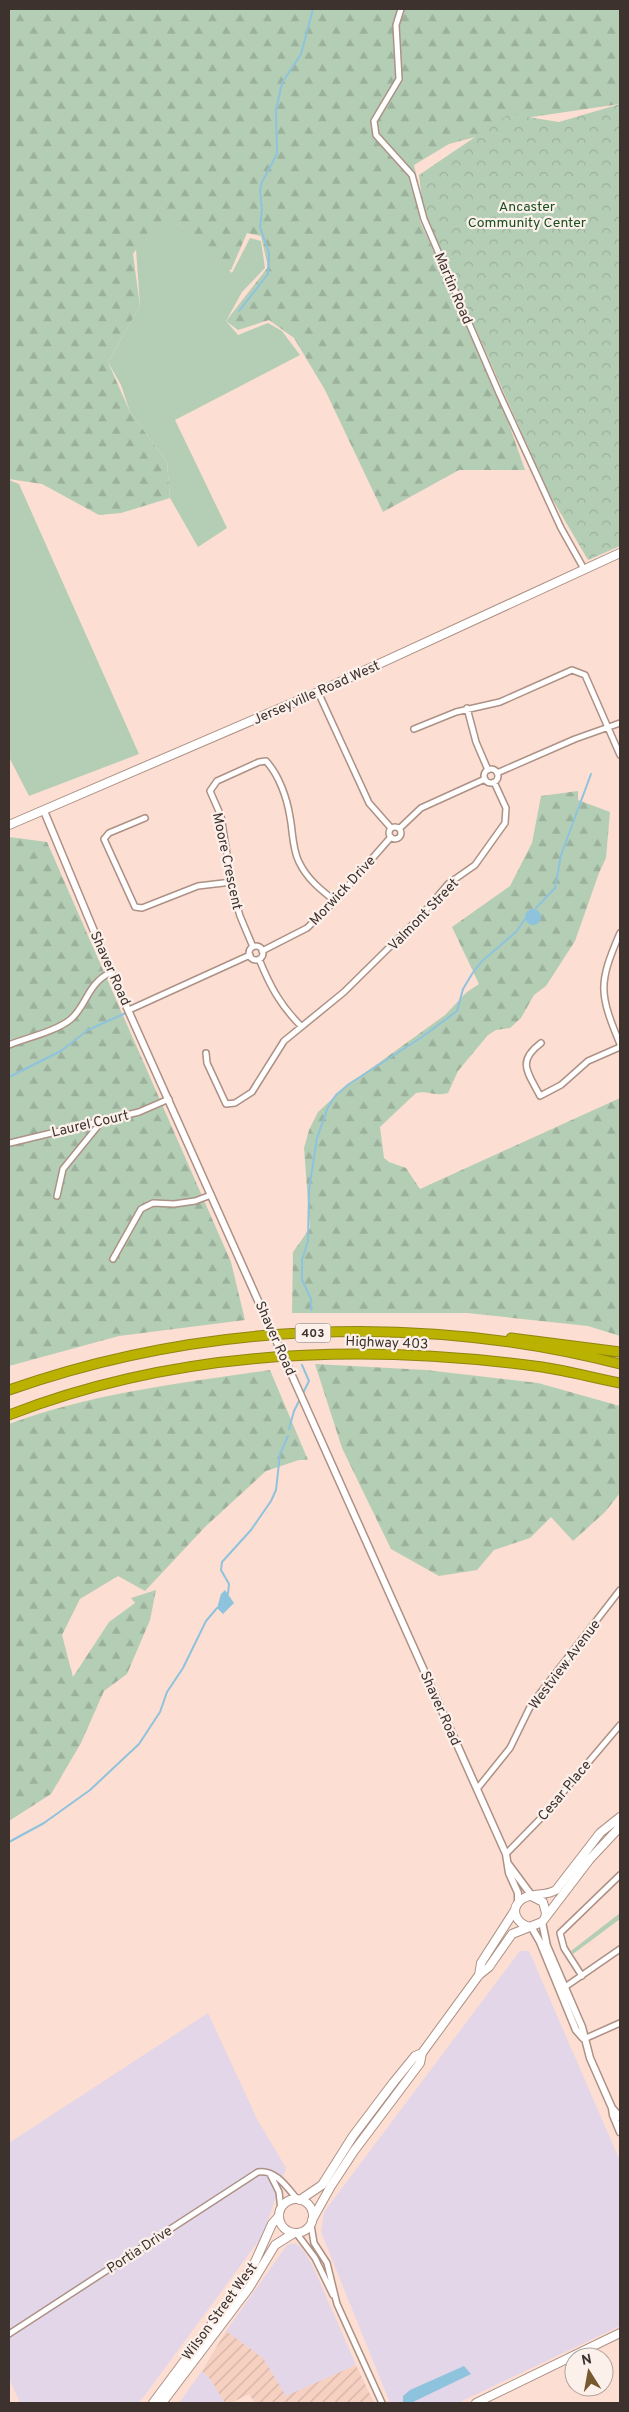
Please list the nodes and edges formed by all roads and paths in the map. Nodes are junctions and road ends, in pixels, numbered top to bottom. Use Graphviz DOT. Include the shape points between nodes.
graph roads {
  1 [pos="400,9"];
  2 [pos="620,553"];
  3 [pos="584,569"];
  4 [pos="318,692"];
  5 [pos="467,708"];
  6 [pos="620,723"];
  7 [pos="608,728"];
  8 [pos="414,729"];
  9 [pos="620,755"];
  10 [pos="488,770"];
  11 [pos="497,774"];
  12 [pos="485,779"];
  13 [pos="494,782"];
  14 [pos="44,811"];
  15 [pos="146,818"];
  16 [pos="9,825"];
  17 [pos="391,828"];
  18 [pos="400,828"];
  19 [pos="391,837"];
  20 [pos="232,882"];
  21 [pos="335,901"];
  22 [pos="620,933"];
  23 [pos="253,947"];
  24 [pos="262,951"];
  25 [pos="250,955"];
  26 [pos="258,959"];
  27 [pos="112,972"];
  28 [pos="129,1010"];
  29 [pos="301,1026"];
  30 [pos="541,1043"];
  31 [pos="9,1045"];
  32 [pos="620,1045"];
  33 [pos="206,1053"];
  34 [pos="169,1099"];
  35 [pos="102,1120"];
  36 [pos="10,1144"];
  37 [pos="211,1195"];
  38 [pos="56,1196"];
  39 [pos="113,1259"];
  40 [pos="459,1336"];
  41 [pos="620,1352"];
  42 [pos="470,1359"];
  43 [pos="620,1364"];
  44 [pos="620,1383"];
  45 [pos="9,1390"];
  46 [pos="620,1390"];
  47 [pos="9,1414"];
  48 [pos="620,1590"];
  49 [pos="620,1725"];
  50 [pos="477,1789"];
  51 [pos="620,1817"];
  52 [pos="620,1822"];
  53 [pos="506,1854"];
  54 [pos="509,1865"];
  55 [pos="620,1875"];
  56 [pos="532,1896"];
  57 [pos="517,1905"];
  58 [pos="544,1920"];
  59 [pos="532,1928"];
  60 [pos="620,1949"];
  61 [pos="479,1975"];
  62 [pos="582,1976"];
  63 [pos="565,1988"];
  64 [pos="620,2023"];
  65 [pos="584,2039"];
  66 [pos="422,2053"];
  67 [pos="612,2108"];
  68 [pos="620,2117"];
  69 [pos="620,2132"];
  70 [pos="270,2174"];
  71 [pos="299,2199"];
  72 [pos="280,2213"];
  73 [pos="312,2222"];
  74 [pos="295,2233"];
  75 [pos="335,2298"];
  76 [pos="620,2333"];
  77 [pos="9,2334"];
  78 [pos="153,2403"];
  79 [pos="162,2403"];
  80 [pos="382,2403"];
  81 [pos="476,2403"];
  1 -- 3 [label="street, Martin Road" via="396,25 399,79 374,121 376,135 412,175 424,219 499,394 561,528"];
  2 -- 3 [label="main road, Jerseyville Road West"];
  3 -- 4 [label="main road, Jerseyville Road West"];
  4 -- 14 [label="main road, Jerseyville Road West"];
  4 -- 17 [label="street" via="369,803"];
  5 -- 7 [label="street" via="500,702 572,670 585,675"];
  5 -- 8 [label="street"];
  5 -- 10 [label="street"];
  6 -- 7 [label="street"];
  7 -- 9 [label="street"];
  7 -- 11 [label="street"];
  10 -- 11 [label="street"];
  10 -- 12 [label="street"];
  11 -- 13 [label="street"];
  12 -- 13 [label="street" via="489,783"];
  12 -- 18 [label="street" via="421,808"];
  13 -- 29 [label="street, Valmont Street" via="506,808 505,823 475,864 448,884 357,980"];
  14 -- 16 [label="main road, Jerseyville Road West"];
  14 -- 27 [label="street, Shaver Road"];
  15 -- 20 [label="street" via="109,833 104,839 135,907 142,908 198,886"];
  17 -- 18 [label="street"];
  17 -- 19 [label="street"];
  18 -- 19 [label="street" via="400,837"];
  19 -- 21 [label="street, Morwick Drive"];
  20 -- 21 [label="street, Moore Crescent" via="221,816 210,791 217,781 266,761 286,799 299,862 313,883"];
  20 -- 23 [label="street, Moore Crescent" via="240,916"];
  21 -- 24 [label="street, Morwick Drive" via="307,928"];
  22 -- 32 [label="street" via="606,967 603,990 607,1012"];
  23 -- 24 [label="street"];
  23 -- 25 [label="street"];
  24 -- 26 [label="street"];
  25 -- 26 [label="street"];
  25 -- 28 [label="street"];
  26 -- 29 [label="street" via="283,1008"];
  27 -- 28 [label="street, Shaver Road"];
  27 -- 31 [label="street" via="92,987 67,1022"];
  28 -- 34 [label="street, Shaver Road"];
  29 -- 33 [label="street, Valmont Street" via="284,1041 252,1092 235,1103 226,1104 221,1097 207,1064"];
  30 -- 32 [label="street" via="526,1059 526,1067 540,1096 561,1085 588,1061"];
  34 -- 35 [label="street, Laurel Court" via="139,1112"];
  34 -- 37 [label="street, Shaver Road"];
  35 -- 36 [label="street, Laurel Court"];
  35 -- 38 [label="street" via="63,1170"];
  37 -- 39 [label="street" via="195,1202 153,1203 141,1209"];
  37 -- 50 [label="street, Shaver Road, bridge"];
  40 -- 41 [label="highway" via="528,1339"];
  40 -- 43 [label="highway, Highway 403 / 403" via="552,1349"];
  40 -- 45 [label="highway, Highway 403 / 403" via="367,1332 242,1338 107,1360"];
  42 -- 44 [label="highway, Highway 403 / 403" via="545,1368"];
  42 -- 46 [label="highway"];
  42 -- 47 [label="highway, Highway 403 / 403" via="304,1354 245,1359 107,1383"];
  48 -- 50 [label="street, Westview Avenue" via="531,1705 510,1748"];
  49 -- 53 [label="street, Cesar Place"];
  50 -- 53 [label="street, Shaver Road"];
  51 -- 56 [label="main road" via="600,1832 556,1890"];
  52 -- 58 [label="main road" via="618,1829 590,1859"];
  53 -- 54 [label="street, Shaver Road"];
  54 -- 56 [label="street, Shaver Road"];
  54 -- 57 [label="street, Shaver Road" via="518,1893"];
  55 -- 62 [label="street" via="560,1933 564,1948"];
  56 -- 57 [label="main road" via="523,1898"];
  56 -- 58 [label="main road" via="543,1902"];
  57 -- 59 [label="main road" via="518,1922"];
  57 -- 61 [label="main road" via="481,1963"];
  58 -- 59 [label="main road"];
  58 -- 63 [label="street" via="547,1946"];
  59 -- 61 [label="main road" via="512,1934 489,1967"];
  59 -- 65 [label="street" via="576,2030"];
  60 -- 62 [label="street"];
  61 -- 66 [label="main road"];
  62 -- 63 [label="street"];
  63 -- 65 [label="street"];
  64 -- 65 [label="street"];
  65 -- 67 [label="street"];
  66 -- 71 [label="main road" via="414,2056 353,2136 322,2185"];
  66 -- 73 [label="main road" via="420,2063 330,2186"];
  67 -- 68 [label="street"];
  67 -- 69 [label="street"];
  70 -- 71 [label="street"];
  70 -- 72 [label="street" via="279,2192"];
  70 -- 77 [label="street, Portia Drive" via="258,2172"];
  71 -- 72 [label="main road" via="288,2201"];
  71 -- 73 [label="main road" via="310,2206"];
  72 -- 74 [label="main road" via="283,2227"];
  72 -- 78 [label="main road, Wilson Street West" via="238,2290"];
  73 -- 74 [label="main road" via="306,2230"];
  73 -- 75 [label="street" via="314,2243 327,2262"];
  74 -- 75 [label="street" via="315,2258"];
  74 -- 79 [label="main road, Wilson Street West" via="274,2245 249,2288"];
  75 -- 80 [label="street"];
  76 -- 81 [label="main road"];
}
